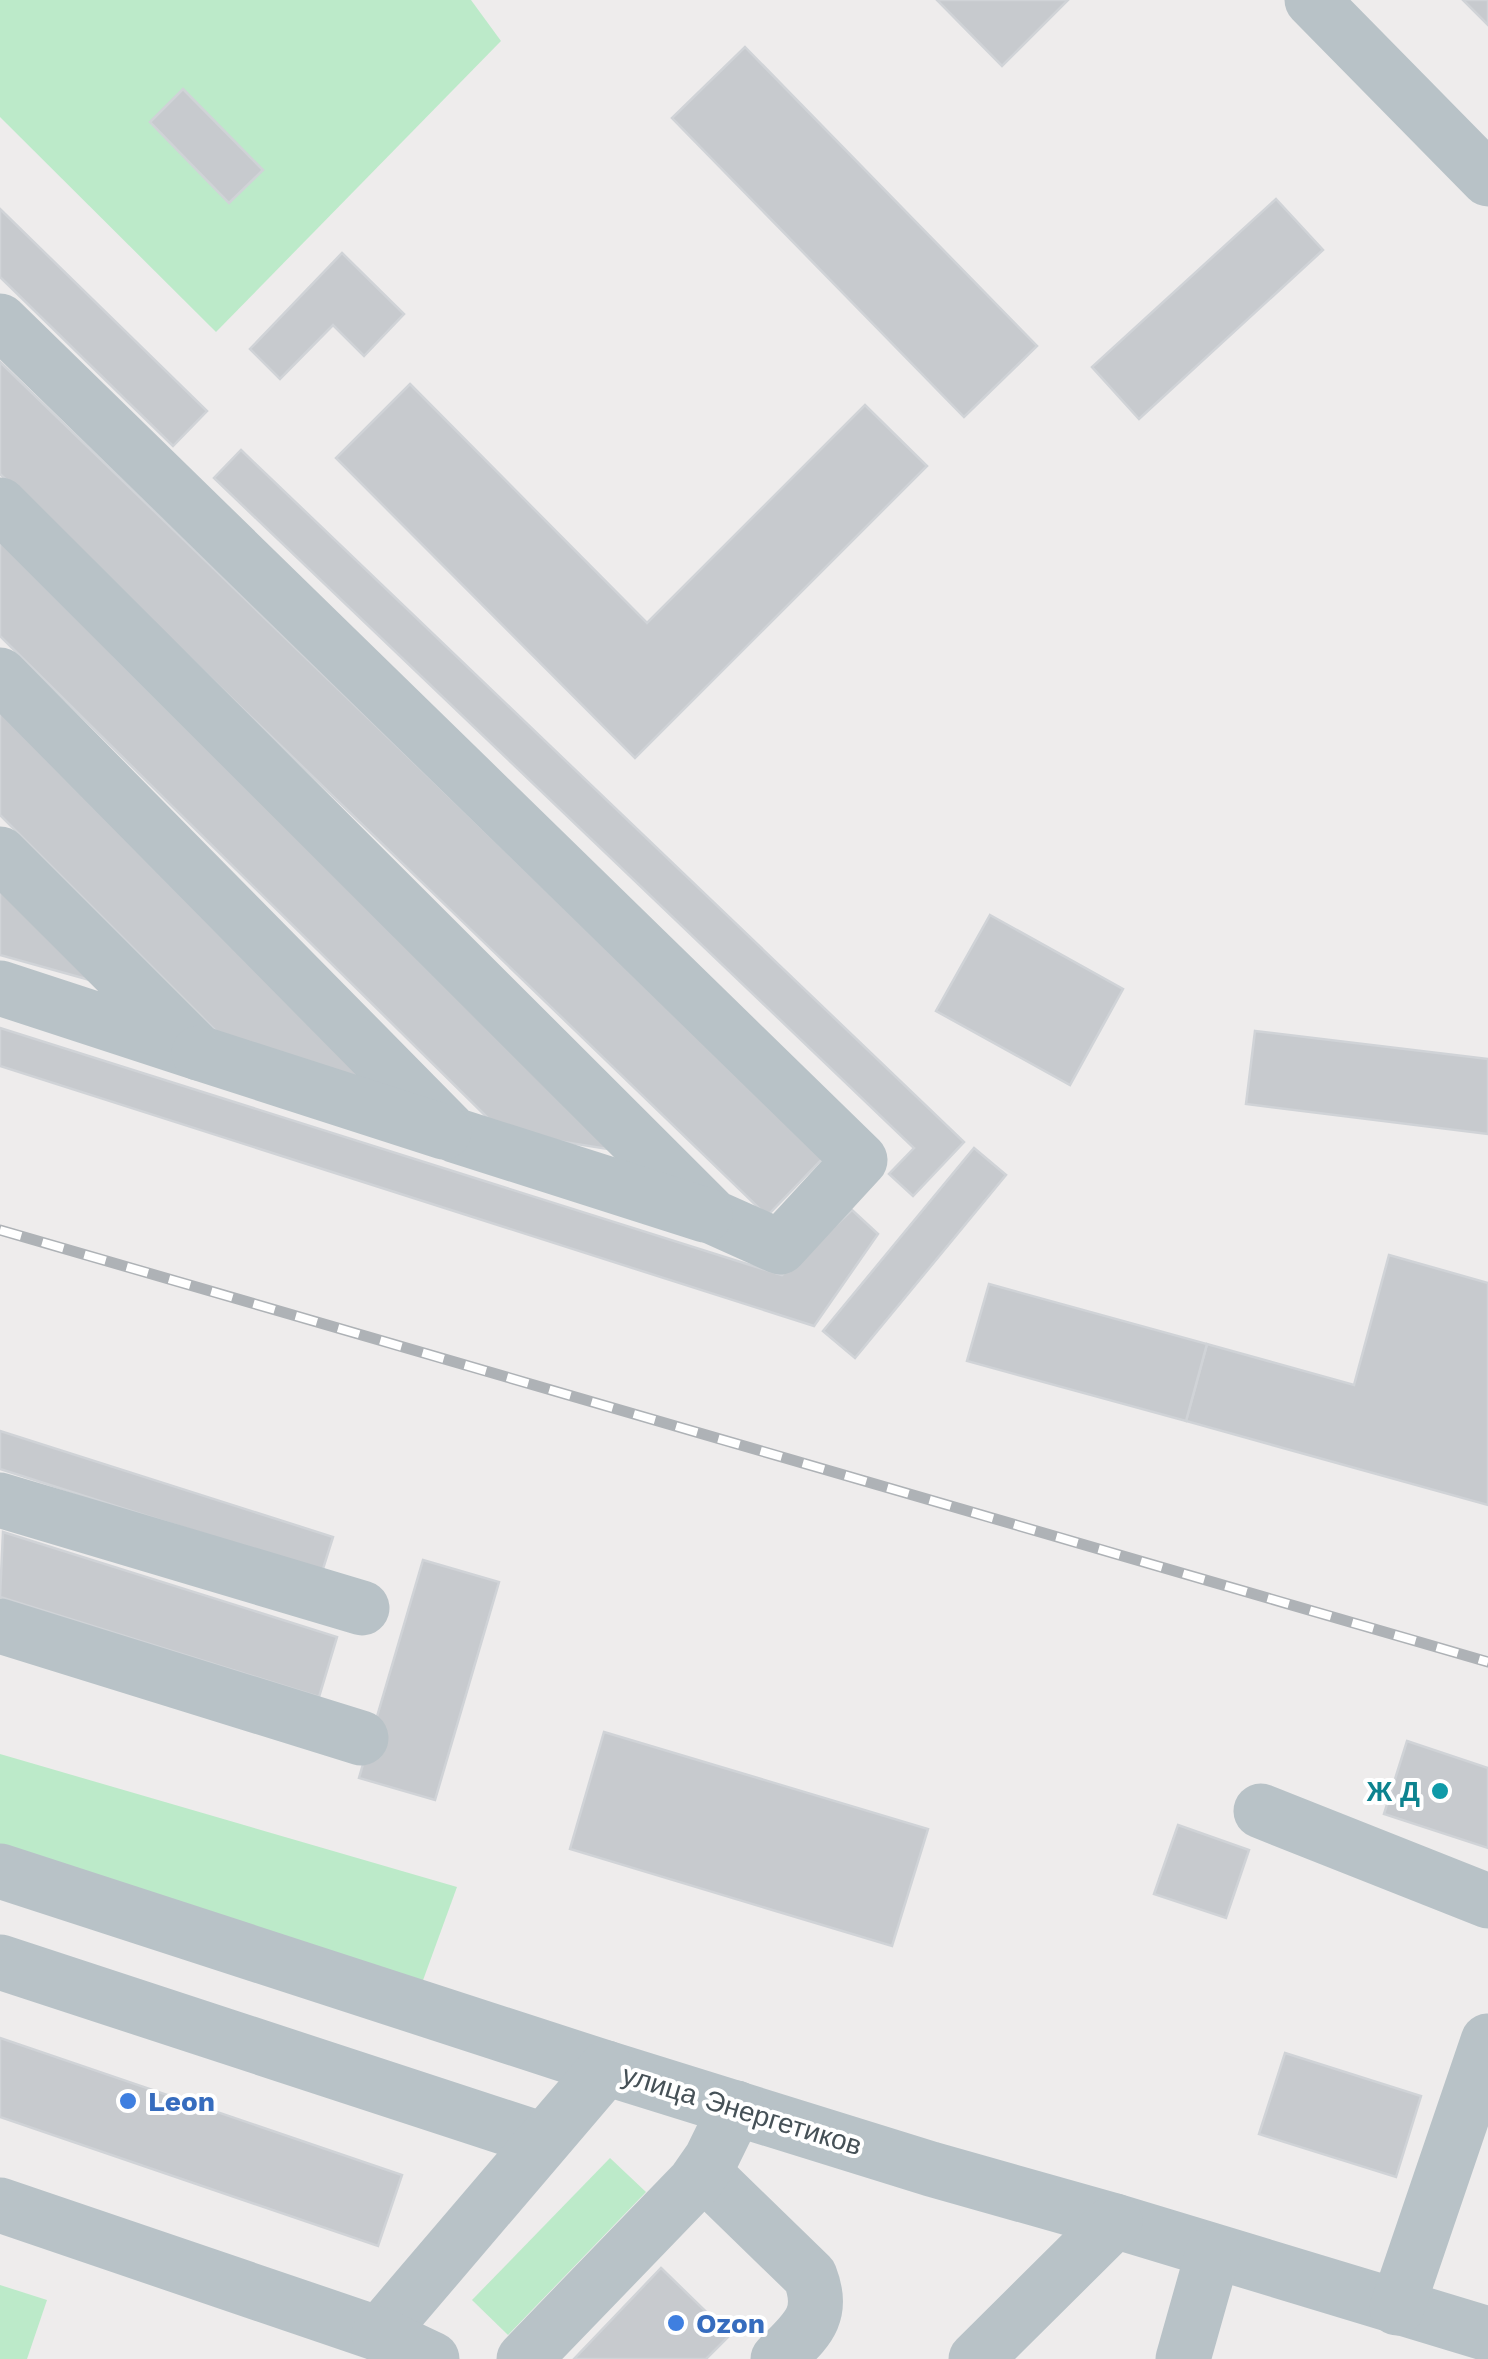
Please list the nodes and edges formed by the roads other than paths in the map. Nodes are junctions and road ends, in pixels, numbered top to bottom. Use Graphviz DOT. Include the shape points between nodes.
graph roads {
  1 [pos="1312,0"];
  2 [pos="1488,179"];
  3 [pos="0,321"];
  4 [pos="0,505"];
  5 [pos="0,675"];
  6 [pos="0,854"];
  7 [pos="0,988"];
  8 [pos="199,1053"];
  9 [pos="454,1135"];
  10 [pos="713,1217"];
  11 [pos="0,1500"];
  12 [pos="362,1608"];
  13 [pos="0,1626"];
  14 [pos="361,1738"];
  15 [pos="1261,1811"];
  16 [pos="0,1871"];
  17 [pos="1488,1901"];
  18 [pos="0,1962"];
  19 [pos="1488,2042"];
  20 [pos="606,2068"];
  21 [pos="736,2108"];
  22 [pos="543,2140"];
  23 [pos="703,2172"];
  24 [pos="0,2205"];
  25 [pos="1115,2221"];
  26 [pos="1212,2252"];
  27 [pos="1397,2308"];
  28 [pos="379,2334"];
  29 [pos="1488,2334"];
  30 [pos="432,2359"];
  31 [pos="524,2359"];
  32 [pos="778,2359"];
  33 [pos="976,2359"];
  34 [pos="1184,2359"];
  1 -- 2 [label="street"];
  3 -- 10 [label="street" via="860,1160 780,1247"];
  4 -- 10 [label="street"];
  5 -- 9 [label="street"];
  6 -- 8 [label="street"];
  7 -- 8 [label="street"];
  8 -- 9 [label="street"];
  9 -- 10 [label="street"];
  11 -- 12 [label="street"];
  13 -- 14 [label="street"];
  15 -- 17 [label="street"];
  16 -- 20 [label="street, улица Энергетиков"];
  18 -- 22 [label="street"];
  19 -- 27 [label="street"];
  20 -- 21 [label="street, улица Энергетиков"];
  20 -- 22 [label="street"];
  21 -- 23 [label="street"];
  21 -- 25 [label="street, улица Энергетиков"];
  22 -- 28 [label="street"];
  23 -- 31 [label="street"];
  23 -- 32 [label="street" via="810,2276 816,2291 809,2327"];
  24 -- 28 [label="street"];
  25 -- 26 [label="street, улица Энергетиков"];
  25 -- 33 [label="street"];
  26 -- 27 [label="street, улица Энергетиков"];
  26 -- 34 [label="street"];
  27 -- 29 [label="street, улица Энергетиков"];
  28 -- 30 [label="street"];
}
